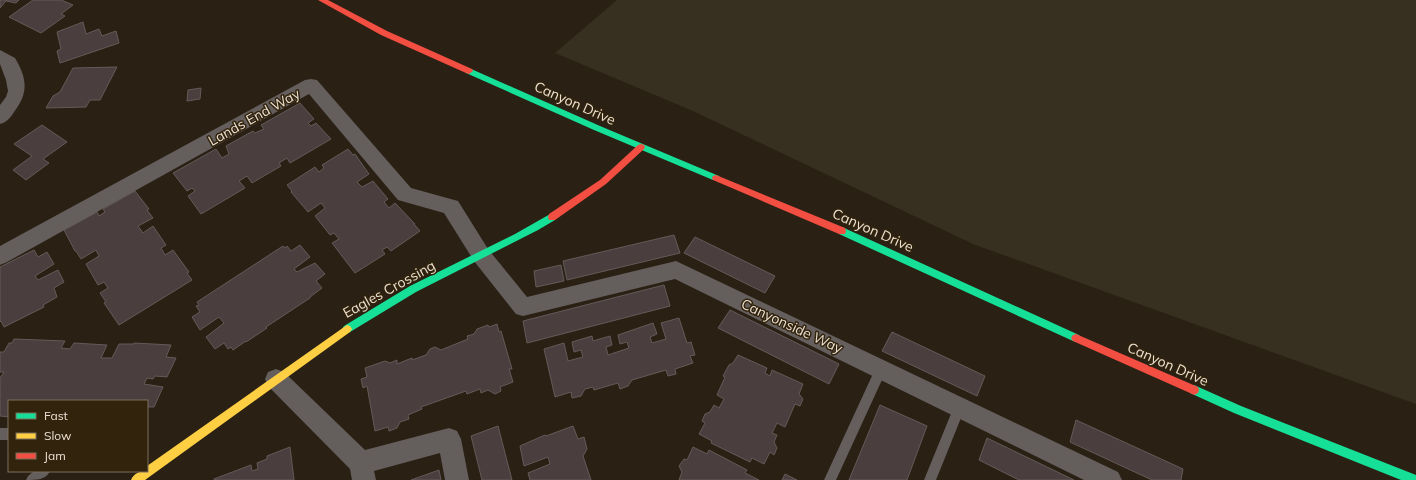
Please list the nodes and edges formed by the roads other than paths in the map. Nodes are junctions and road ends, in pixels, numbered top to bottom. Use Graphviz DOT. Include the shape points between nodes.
graph roads {
  1 [pos="322,0"];
  2 [pos="0,56"];
  3 [pos="0,117"];
  4 [pos="641,147"];
  5 [pos="481,255"];
  6 [pos="0,256"];
  7 [pos="881,369"];
  8 [pos="276,379"];
  9 [pos="959,408"];
  10 [pos="148,471"];
  11 [pos="43,472"];
  12 [pos="147,472"];
  13 [pos="362,472"];
  14 [pos="32,480"];
  15 [pos="136,480"];
  16 [pos="457,480"];
  17 [pos="830,480"];
  18 [pos="930,480"];
  19 [pos="1110,480"];
  20 [pos="1415,480"];
  1 -- 4 [label="main road, Canyon Drive" via="384,34"];
  2 -- 3 [label="street" via="10,62 18,90 15,100"];
  4 -- 5 [label="main road, Eagles Crossing" via="603,182 531,231"];
  4 -- 20 [label="main road, Canyon Drive" via="847,233 1238,410"];
  5 -- 6 [label="street, Lands End Way" via="451,207 405,194 310,85"];
  5 -- 7 [label="street, Canyonside Way" via="523,307 676,270"];
  5 -- 8 [label="main road, Eagles Crossing" via="368,314"];
  7 -- 9 [label="street, Canyonside Way"];
  7 -- 17 [label="lane"];
  8 -- 10 [label="main road, Eagles Crossing"];
  8 -- 13 [label="street"];
  9 -- 18 [label="lane"];
  9 -- 19 [label="street, Canyonside Way"];
  11 -- 14 [label="lane"];
  12 -- 15 [label="main road, Eagles Crossing"];
  13 -- 16 [label="street" via="449,439"];
}
